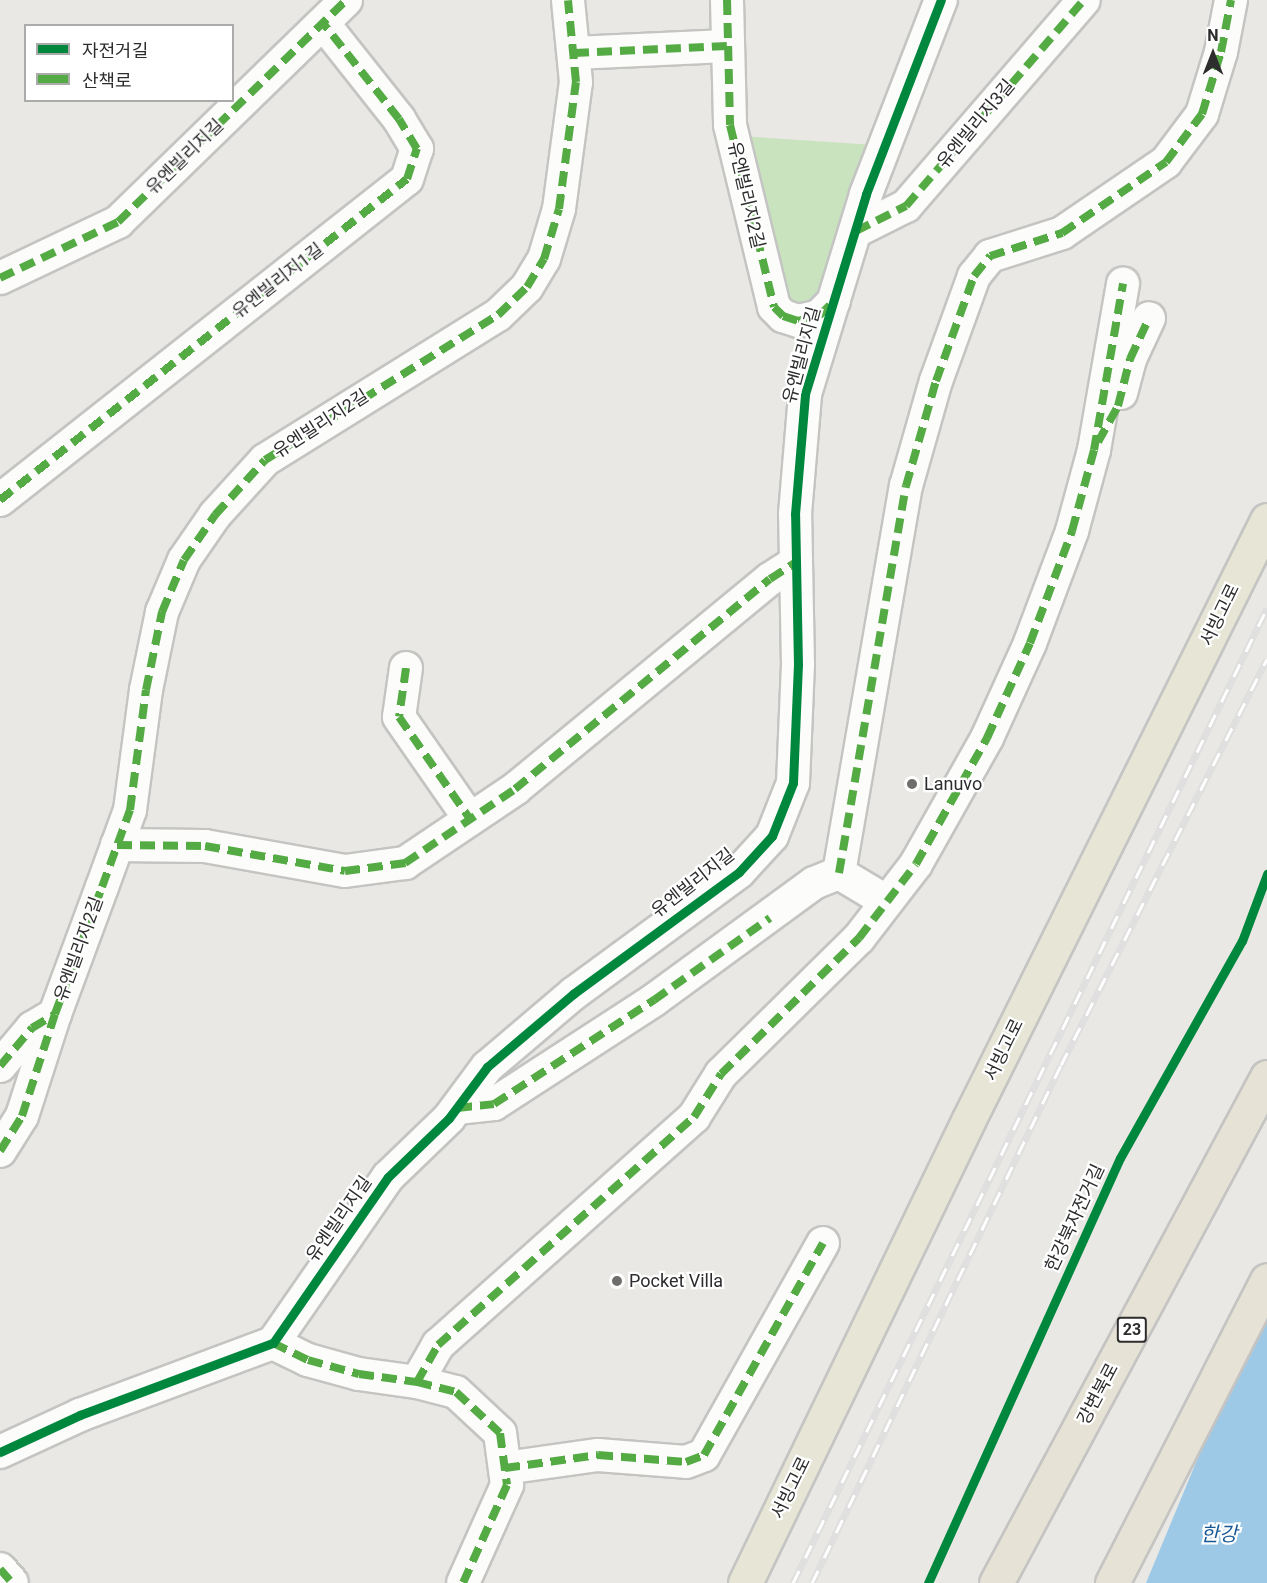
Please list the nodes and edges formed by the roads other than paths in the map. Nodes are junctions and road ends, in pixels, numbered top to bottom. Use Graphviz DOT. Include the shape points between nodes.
graph roads {
  1 [pos="346,0"];
  2 [pos="568,0"];
  3 [pos="727,0"];
  4 [pos="941,0"];
  5 [pos="1084,0"];
  6 [pos="1231,0"];
  7 [pos="323,23"];
  8 [pos="727,46"];
  9 [pos="574,53"];
  10 [pos="856,231"];
  11 [pos="0,278"];
  12 [pos="1123,283"];
  13 [pos="834,301"];
  14 [pos="1149,318"];
  15 [pos="1094,450"];
  16 [pos="0,500"];
  17 [pos="1267,520"];
  18 [pos="1267,555"];
  19 [pos="796,562"];
  20 [pos="406,668"];
  21 [pos="470,819"];
  22 [pos="117,845"];
  23 [pos="839,873"];
  24 [pos="886,900"];
  25 [pos="55,1014"];
  26 [pos="0,1066"];
  27 [pos="1267,1077"];
  28 [pos="457,1108"];
  29 [pos="0,1151"];
  30 [pos="823,1243"];
  31 [pos="1267,1281"];
  32 [pos="273,1343"];
  33 [pos="417,1382"];
  34 [pos="0,1452"];
  35 [pos="504,1468"];
  36 [pos="0,1569"];
  37 [pos="12,1583"];
  38 [pos="463,1583"];
  39 [pos="745,1583"];
  40 [pos="756,1583"];
  41 [pos="996,1583"];
  42 [pos="1112,1583"];
  1 -- 7 [label="street, 유엔빌리지길"];
  2 -- 9 [label="street, 유엔빌리지2길"];
  3 -- 8 [label="street, 유엔빌리지2길"];
  4 -- 10 [label="street, 유엔빌리지길" via="866,194"];
  5 -- 10 [label="street, 유엔빌리지3길" via="906,206"];
  6 -- 23 [label="street" via="1221,52 1202,114 1166,162 1062,233 990,256 974,276 936,381 906,486"];
  7 -- 11 [label="street, 유엔빌리지길" via="118,222"];
  7 -- 16 [label="street, 유엔빌리지1길" via="399,119 417,149 407,179"];
  8 -- 9 [label="street"];
  8 -- 13 [label="street, 유엔빌리지2길" via="730,125 774,307 783,316 798,321 819,316"];
  9 -- 22 [label="street, 유엔빌리지2길" via="576,82 559,209 544,259 526,287 498,315 265,460 215,515 184,560 162,612 146,690 130,810"];
  10 -- 13 [label="street, 유엔빌리지길"];
  12 -- 15 [label="street"];
  13 -- 19 [label="street, 유엔빌리지길" via="805,394 795,514"];
  14 -- 15 [label="street" via="1130,359 1118,406"];
  15 -- 24 [label="street" via="1072,531 1030,643 987,738 916,864"];
  17 -- 39 [label="main road, 서빙고로" via="969,1119"];
  18 -- 40 [label="main road, 서빙고로"];
  19 -- 21 [label="street" via="770,579 515,789"];
  19 -- 28 [label="street, 유엔빌리지길" via="798,665 793,783 772,836 738,872 573,994 487,1067"];
  20 -- 21 [label="street" via="399,717"];
  21 -- 22 [label="street" via="405,863 345,871 205,846"];
  22 -- 25 [label="street, 유엔빌리지2길"];
  23 -- 24 [label="street"];
  23 -- 28 [label="street" via="814,883 654,1000 494,1104"];
  24 -- 33 [label="street" via="859,938 721,1074 694,1117 438,1345"];
  25 -- 26 [label="street, 유엔빌리지2길" via="32,1028"];
  25 -- 29 [label="street" via="22,1116"];
  27 -- 41 [label="highway, 강변북로 / 23"];
  28 -- 32 [label="street, 유엔빌리지길" via="388,1177"];
  30 -- 35 [label="street" via="704,1455 686,1462 598,1455"];
  31 -- 42 [label="highway"];
  32 -- 33 [label="street" via="308,1360 358,1374"];
  32 -- 34 [label="street" via="80,1415"];
  33 -- 35 [label="street" via="456,1392 500,1433"];
  35 -- 38 [label="street" via="507,1485"];
  36 -- 37 [label="street"];
}
